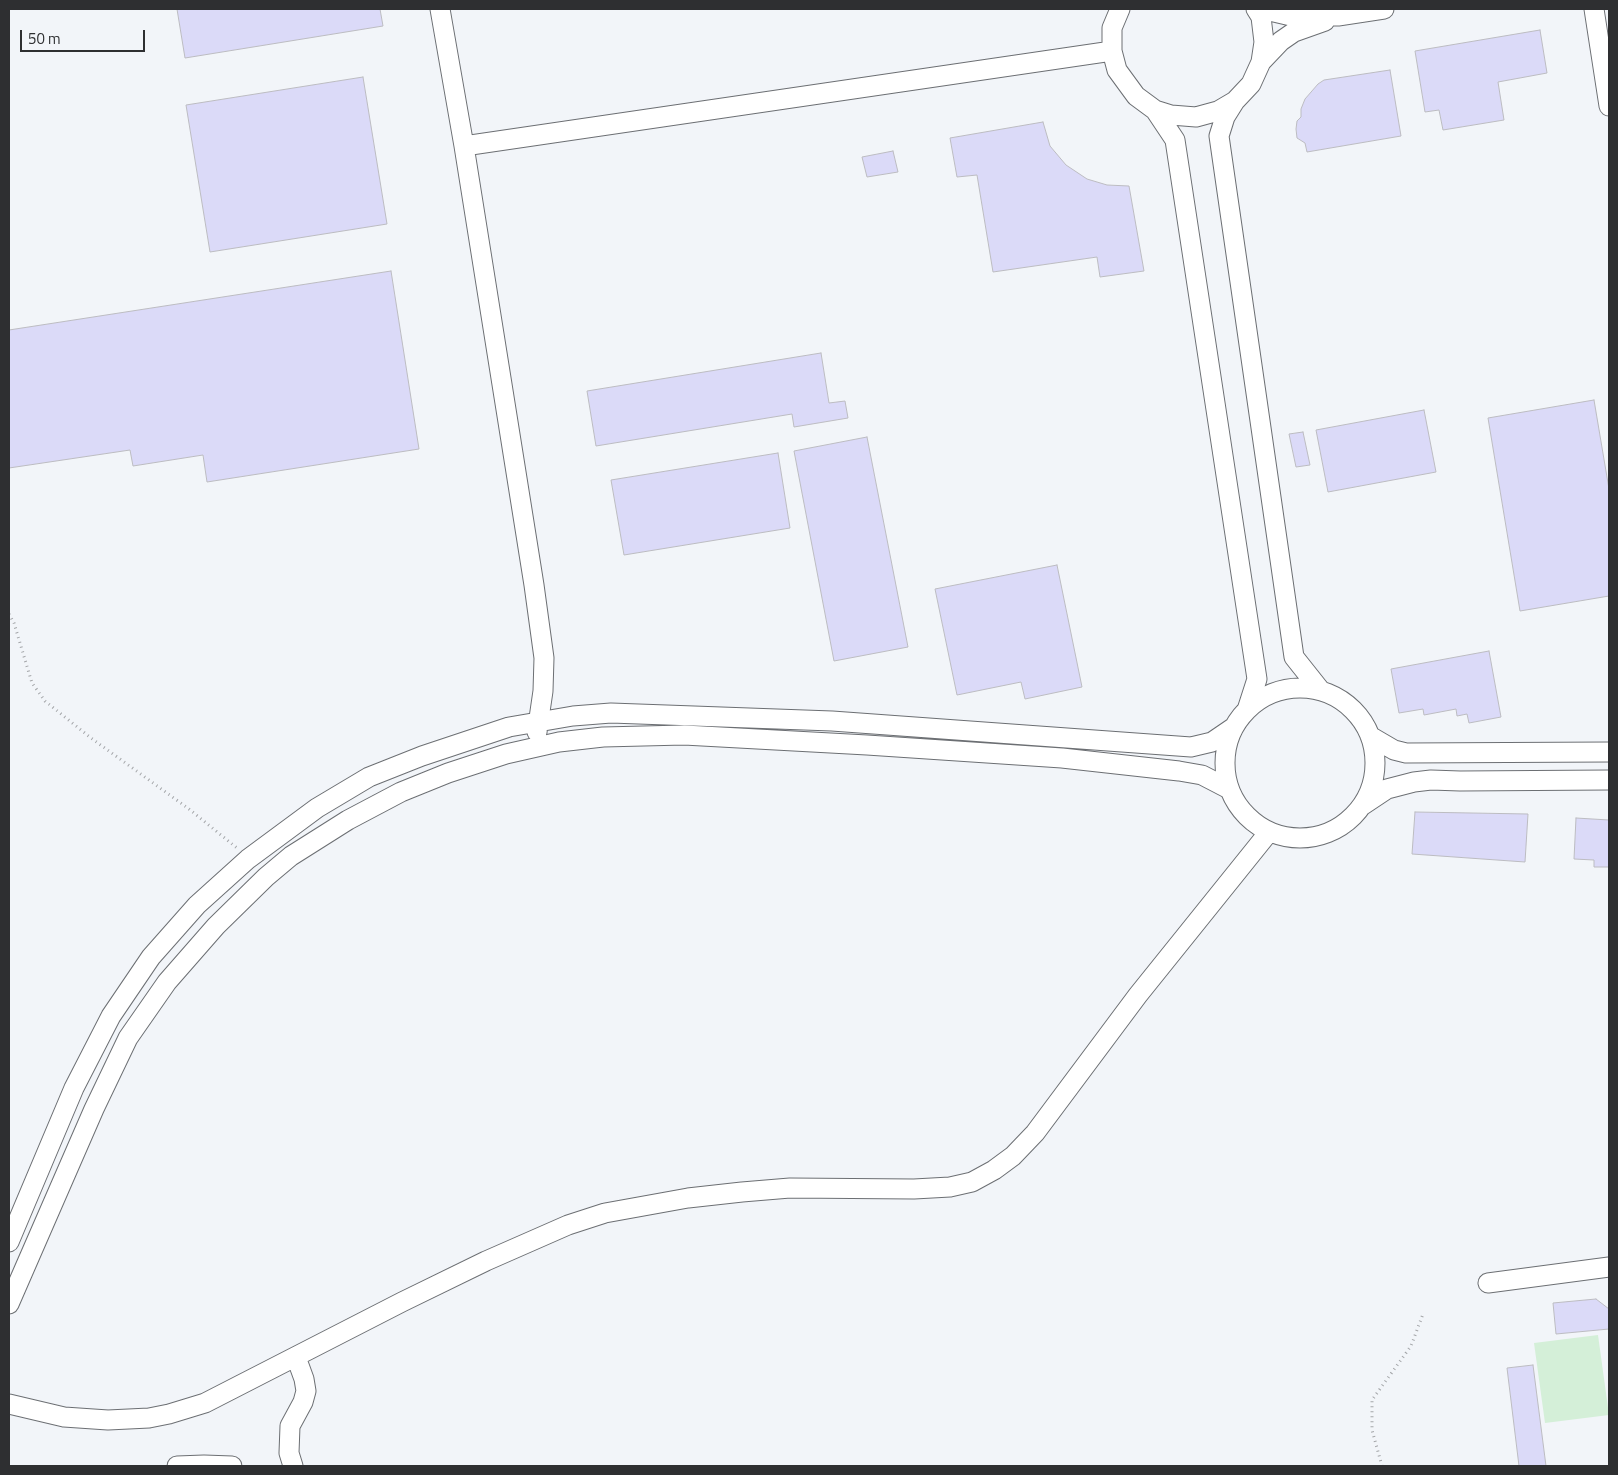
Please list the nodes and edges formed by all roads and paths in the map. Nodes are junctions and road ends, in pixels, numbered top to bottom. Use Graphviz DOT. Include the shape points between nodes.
graph roads {
  1 [pos="440,9"];
  2 [pos="1120,9"];
  3 [pos="1256,9"];
  4 [pos="1266,9"];
  5 [pos="1384,9"];
  6 [pos="1594,9"];
  7 [pos="1338,16"];
  8 [pos="1112,50"];
  9 [pos="1261,62"];
  10 [pos="1235,101"];
  11 [pos="1609,106"];
  12 [pos="1155,110"];
  13 [pos="464,146"];
  14 [pos="9,614"];
  15 [pos="1321,691"];
  16 [pos="1247,710"];
  17 [pos="539,721"];
  18 [pos="1234,727"];
  19 [pos="1370,736"];
  20 [pos="533,748"];
  21 [pos="1609,752"];
  22 [pos="1609,780"];
  23 [pos="1229,789"];
  24 [pos="1363,805"];
  25 [pos="1269,832"];
  26 [pos="248,859"];
  27 [pos="9,1242"];
  28 [pos="1609,1267"];
  29 [pos="1488,1283"];
  30 [pos="9,1304"];
  31 [pos="1423,1314"];
  32 [pos="296,1357"];
  33 [pos="9,1404"];
  34 [pos="177,1466"];
  35 [pos="232,1466"];
  36 [pos="293,1466"];
  37 [pos="1382,1466"];
  1 -- 13 [label="street"];
  2 -- 8 [label="street" via="1112,28"];
  3 -- 9 [label="street" via="1264,42"];
  4 -- 7 [label="street" via="1291,16"];
  5 -- 7 [label="street"];
  6 -- 11 [label="street"];
  7 -- 9 [label="street" via="1294,32"];
  8 -- 12 [label="street" via="1117,70 1136,96"];
  8 -- 13 [label="street"];
  9 -- 10 [label="street" via="1251,84"];
  10 -- 12 [label="street" via="1218,111 1196,116 1171,115"];
  10 -- 15 [label="street" via="1219,136 1294,657"];
  12 -- 16 [label="street" via="1175,140 1257,679"];
  13 -- 17 [label="street" via="544,658"];
  14 -- 26 [label="path" via="32,683 46,701 227,838"];
  15 -- 16 [label="street" via="1283,690 1265,695"];
  15 -- 19 [label="street" via="1342,701 1359,716"];
  16 -- 18 [label="street"];
  17 -- 18 [label="street" via="611,713 832,721 1191,747 1212,742"];
  17 -- 20 [label="street"];
  17 -- 26 [label="street" via="472,738 369,777 317,808"];
  18 -- 23 [label="street" via="1227,747 1225,768"];
  19 -- 21 [label="street" via="1406,753"];
  19 -- 24 [label="street" via="1375,753 1375,771"];
  20 -- 23 [label="street" via="603,737 684,734 867,744 1062,758 1179,771 1202,775"];
  20 -- 30 [label="street" via="448,773 348,820 291,856 216,926 167,982 128,1038"];
  22 -- 24 [label="street" via="1430,780 1387,789"];
  23 -- 25 [label="street" via="1252,821"];
  24 -- 25 [label="street" via="1349,821 1331,832 1310,838 1289,838"];
  25 -- 32 [label="street" via="1138,995 1035,1132 1013,1156 972,1182 914,1189 790,1188 742,1192 688,1198 586,1218 539,1236"];
  26 -- 27 [label="street" via="197,905 151,957 111,1016 74,1088"];
  28 -- 29 [label="street"];
  31 -- 37 [label="path" via="1411,1346 1372,1400 1372,1430"];
  32 -- 33 [label="street" via="205,1403 150,1418 64,1417"];
  32 -- 36 [label="street" via="306,1391 290,1426 289,1453"];
  34 -- 35 [label="street"];
}
